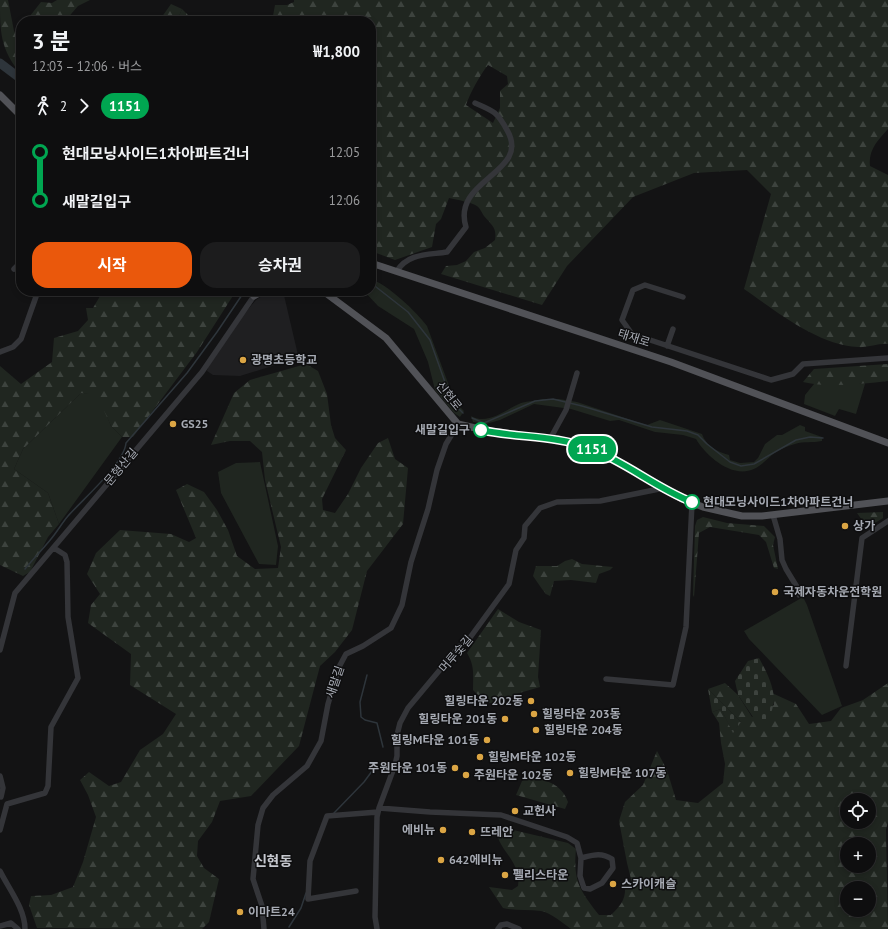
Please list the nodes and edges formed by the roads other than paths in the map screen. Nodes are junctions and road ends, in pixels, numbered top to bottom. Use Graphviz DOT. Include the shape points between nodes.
graph roads {
  1 [pos="0,95"];
  2 [pos="0,100"];
  3 [pos="475,103"];
  4 [pos="16,111"];
  5 [pos="16,116"];
  6 [pos="376,265"];
  7 [pos="376,270"];
  8 [pos="397,271"];
  9 [pos="36,296"];
  10 [pos="255,296"];
  11 [pos="330,296"];
  12 [pos="683,297"];
  13 [pos="673,329"];
  14 [pos="667,346"];
  15 [pos="0,352"];
  16 [pos="888,358"];
  17 [pos="577,374"];
  18 [pos="458,424"];
  19 [pos="550,439"];
  20 [pos="888,443"];
  21 [pos="664,488"];
  22 [pos="888,501"];
  23 [pos="692,503"];
  24 [pos="774,515"];
  25 [pos="888,521"];
  26 [pos="54,548"];
  27 [pos="799,595"];
  28 [pos="0,650"];
  29 [pos="846,666"];
  30 [pos="606,679"];
  31 [pos="0,776"];
  32 [pos="0,797"];
  33 [pos="8,804"];
  34 [pos="378,810"];
  35 [pos="0,830"];
  36 [pos="581,858"];
  37 [pos="0,871"];
  38 [pos="356,891"];
  39 [pos="0,926"];
  40 [pos="18,929"];
  41 [pos="25,929"];
  42 [pos="264,929"];
  43 [pos="377,929"];
  44 [pos="498,929"];
  45 [pos="519,929"];
  1 -- 4 [label="main road"];
  2 -- 5 [label="main road"];
  3 -- 8 [label="street" via="495,111 512,139 512,152 495,173 474,189 463,218 466,228 447,252 408,259"];
  6 -- 8 [label="main road, 태재로"];
  7 -- 20 [label="main road, 태재로" via="670,365"];
  8 -- 20 [label="main road, 태재로" via="671,362"];
  9 -- 15 [label="street" via="21,339 13,347"];
  10 -- 26 [label="street, 문형산길" via="202,372"];
  11 -- 18 [label="main road, 신현로" via="386,338"];
  12 -- 14 [label="street" via="645,285 633,290 622,320 632,334"];
  13 -- 14 [label="street"];
  14 -- 16 [label="street" via="771,380 793,374 803,364"];
  17 -- 19 [label="street" via="566,410"];
  18 -- 19 [label="main road, 신현로"];
  18 -- 42 [label="street, 새말길" via="446,444 437,470 411,562 402,605 390,628 346,654 339,667 328,704 321,741 307,766 263,808 258,825 253,879 262,906"];
  19 -- 21 [label="main road, 신현로" via="589,448 616,460"];
  21 -- 23 [label="main road, 신현로"];
  21 -- 34 [label="street, 머루숯길" via="606,500 582,503 557,502 540,508 525,526 524,538 516,550 510,584 503,595 469,639 459,647 408,708 397,734 395,765"];
  22 -- 24 [label="main road, 신현로"];
  23 -- 24 [label="main road, 신현로" via="742,516"];
  23 -- 30 [label="street" via="686,626 673,685"];
  24 -- 27 [label="street" via="782,560"];
  25 -- 29 [label="street" via="862,538"];
  26 -- 28 [label="street, 문형산길" via="15,593"];
  26 -- 33 [label="street" via="64,555 67,562 68,617 78,678 51,726 48,786 44,793"];
  31 -- 32 [label="street"];
  32 -- 33 [label="street"];
  33 -- 35 [label="street"];
  34 -- 36 [label="street" via="501,815 572,839 577,842"];
  34 -- 38 [label="street" via="327,816 310,861 308,899"];
  34 -- 43 [label="street, 머루숯길" via="375,916"];
  36 -- 36 [label="street" via="580,876 584,888 590,889 602,883 613,868 612,859 606,856 596,854"];
  37 -- 41 [label="street" via="18,905"];
  39 -- 40 [label="street" via="11,923"];
  44 -- 45 [label="street" via="501,925 507,924"];
}
